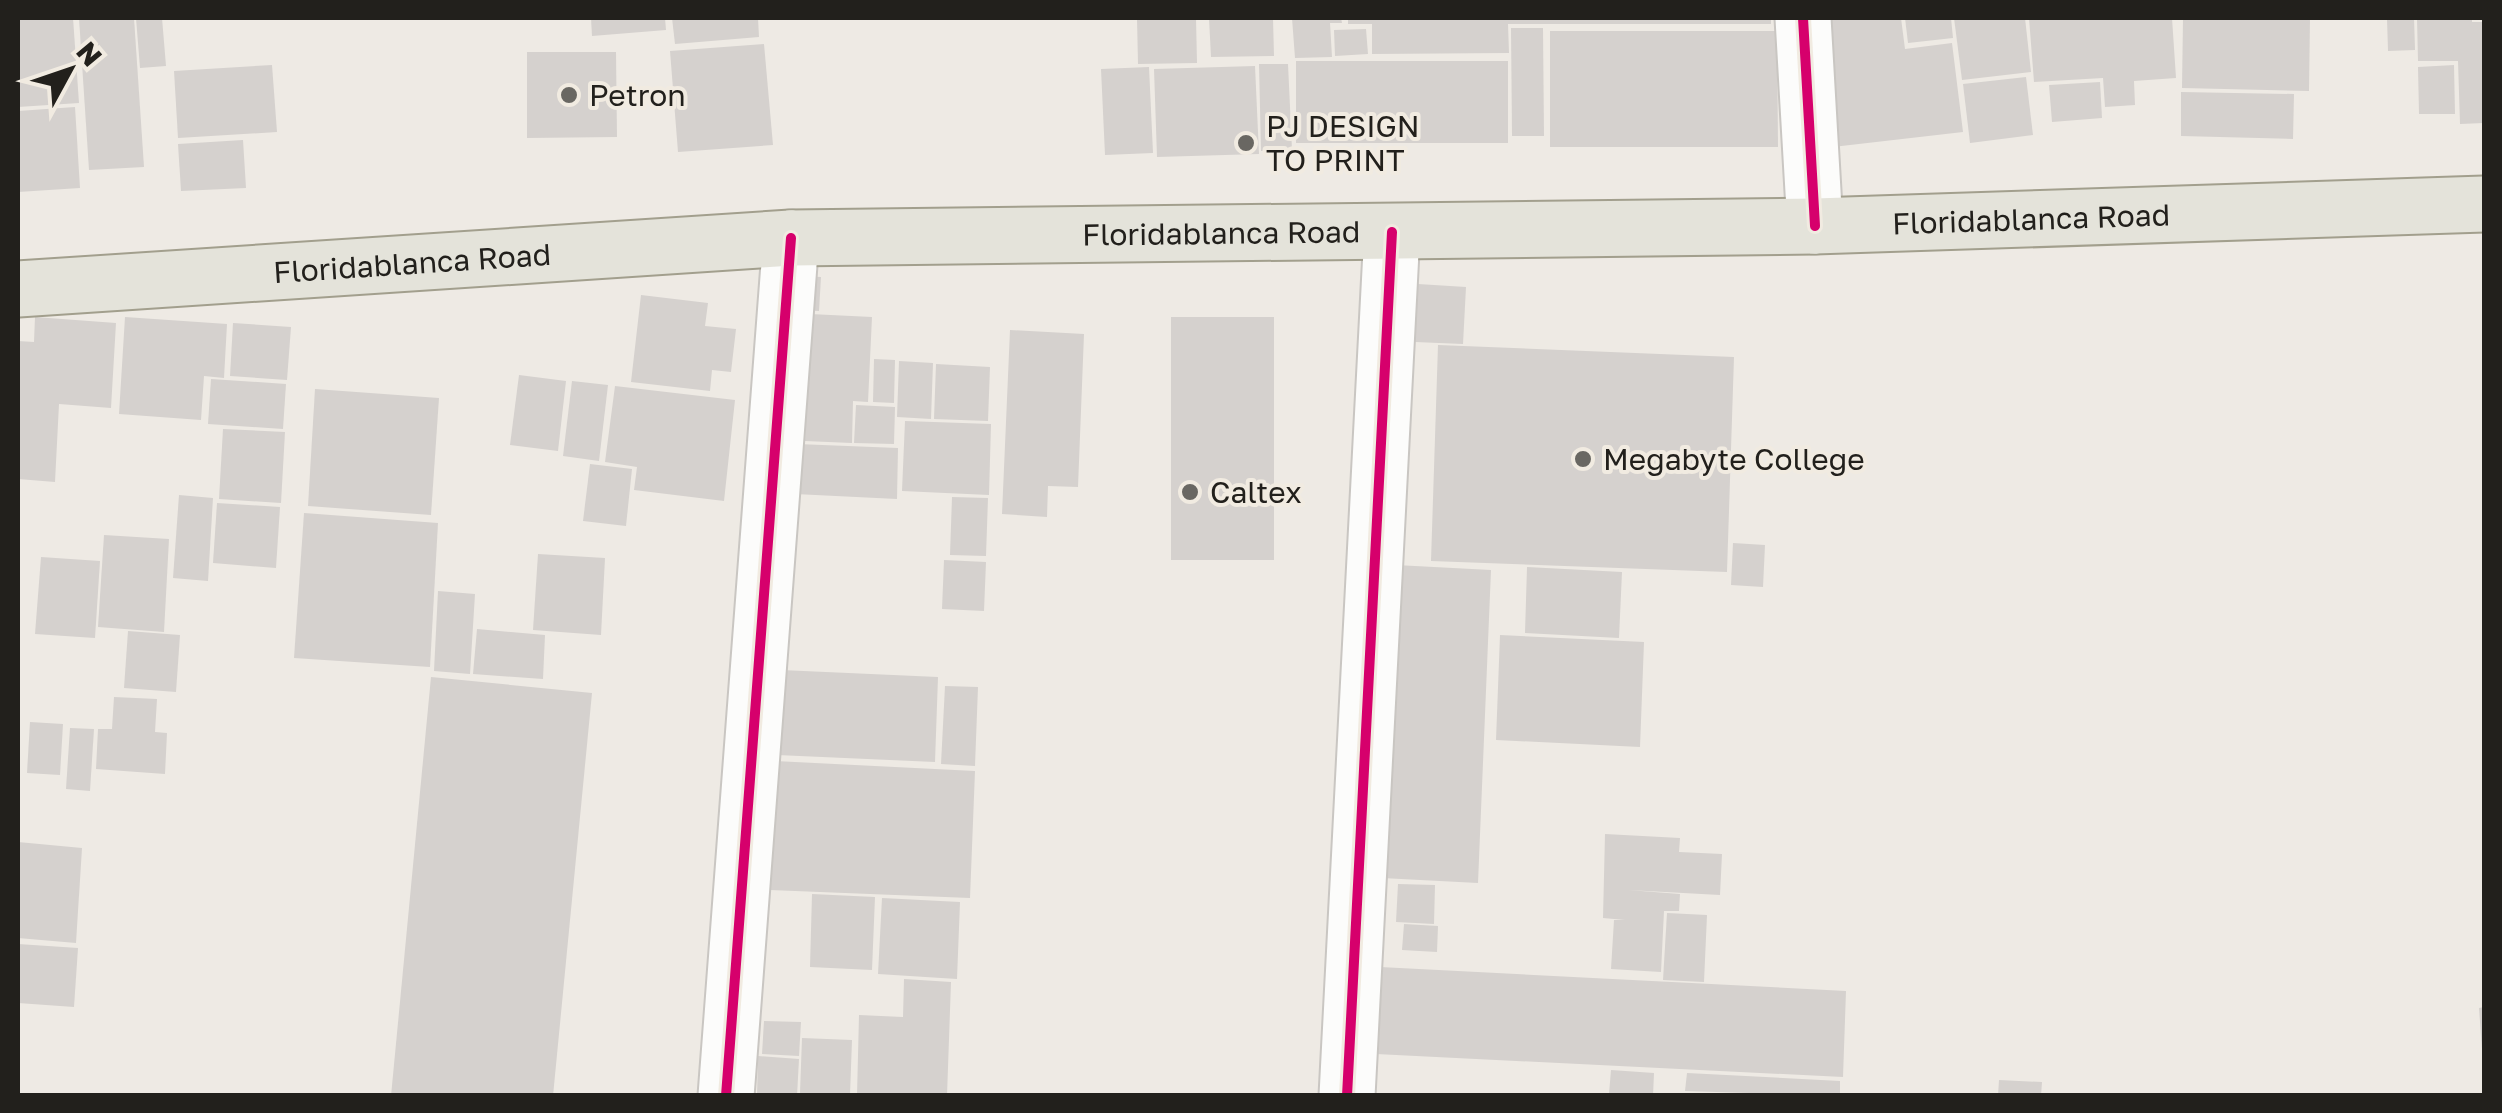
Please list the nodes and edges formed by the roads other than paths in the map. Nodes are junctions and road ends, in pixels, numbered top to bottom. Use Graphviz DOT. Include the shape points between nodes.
graph roads {
  1 [pos="1803,18"];
  2 [pos="2484,204"];
  3 [pos="1815,226"];
  4 [pos="1392,232"];
  5 [pos="790,238"];
  6 [pos="18,290"];
  7 [pos="726,1096"];
  8 [pos="1346,1096"];
  1 -- 3 [label="street"];
  2 -- 3 [label="main road, Floridablanca Road"];
  3 -- 4 [label="main road, Floridablanca Road"];
  4 -- 5 [label="main road, Floridablanca Road"];
  4 -- 8 [label="street"];
  5 -- 6 [label="main road, Floridablanca Road"];
  5 -- 7 [label="street"];
}
